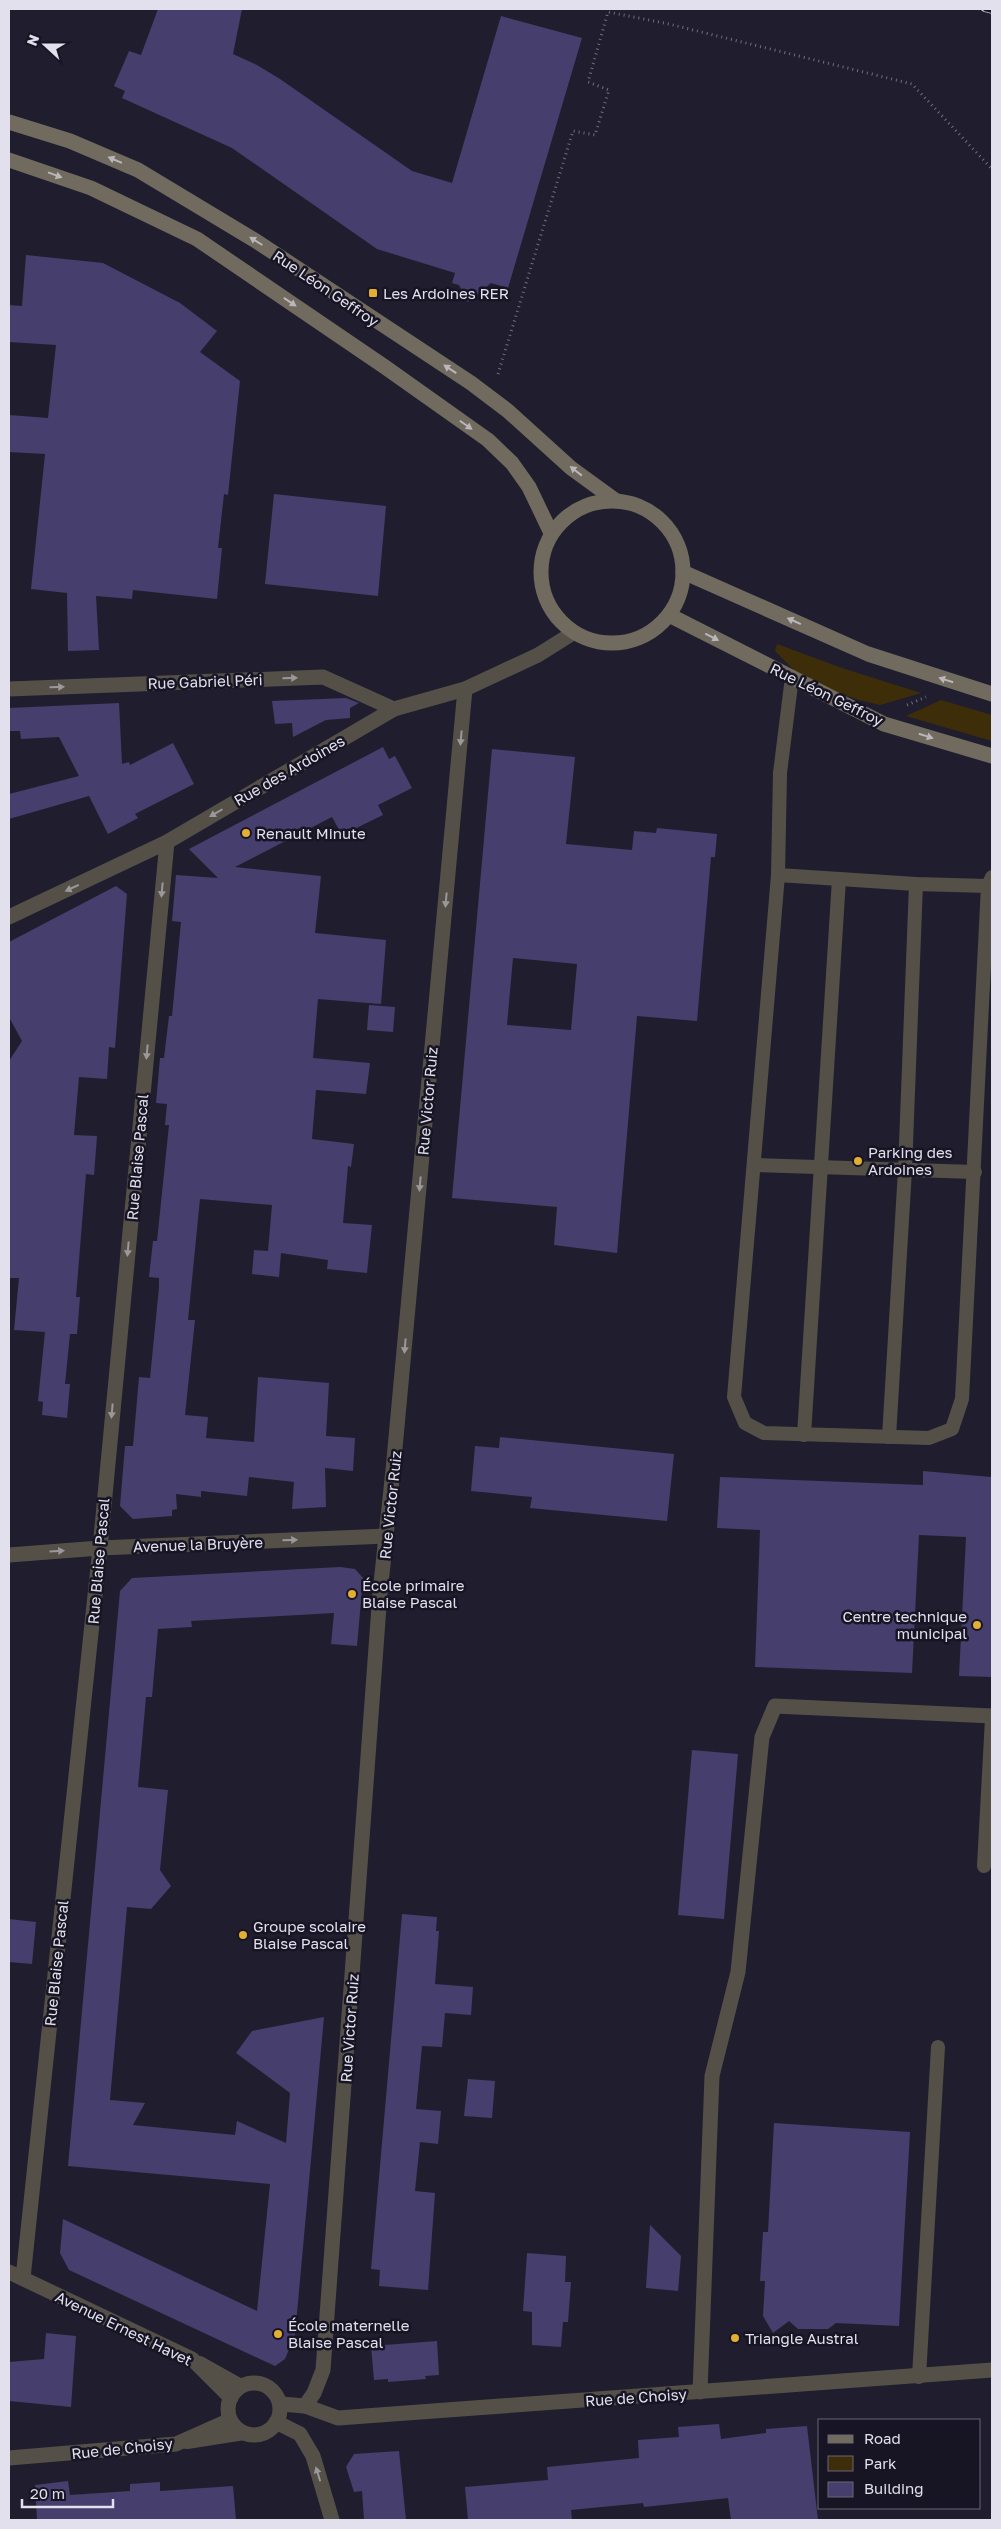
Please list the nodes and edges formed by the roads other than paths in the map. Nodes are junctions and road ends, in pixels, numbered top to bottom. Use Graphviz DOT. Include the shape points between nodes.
graph roads {
  1 [pos="9,122"];
  2 [pos="9,160"];
  3 [pos="615,500"];
  4 [pos="551,534"];
  5 [pos="684,572"];
  6 [pos="669,615"];
  7 [pos="573,632"];
  8 [pos="792,677"];
  9 [pos="9,689"];
  10 [pos="464,690"];
  11 [pos="992,694"];
  12 [pos="394,709"];
  13 [pos="992,756"];
  14 [pos="167,842"];
  15 [pos="778,875"];
  16 [pos="839,879"];
  17 [pos="990,881"];
  18 [pos="916,884"];
  19 [pos="9,918"];
  20 [pos="754,1164"];
  21 [pos="820,1168"];
  22 [pos="905,1170"];
  23 [pos="975,1172"];
  24 [pos="804,1435"];
  25 [pos="889,1437"];
  26 [pos="387,1536"];
  27 [pos="100,1548"];
  28 [pos="9,1554"];
  29 [pos="992,1717"];
  30 [pos="984,1866"];
  31 [pos="938,2047"];
  32 [pos="9,2272"];
  33 [pos="23,2278"];
  34 [pos="192,2359"];
  35 [pos="992,2370"];
  36 [pos="919,2377"];
  37 [pos="241,2386"];
  38 [pos="700,2392"];
  39 [pos="231,2398"];
  40 [pos="281,2404"];
  41 [pos="305,2406"];
  42 [pos="230,2420"];
  43 [pos="276,2422"];
  44 [pos="244,2433"];
  45 [pos="176,2444"];
  46 [pos="9,2458"];
  47 [pos="332,2520"];
  3 -- 1 [label="street, Rue Léon Geffroy, one-way" via="571,468 491,398 303,271 138,170 70,140"];
  2 -- 4 [label="street, Rue Léon Geffroy, one-way" via="91,188 197,240 377,361 488,440 512,463 529,487"];
  3 -- 4 [label="street" via="590,504 570,513"];
  3 -- 5 [label="street" via="638,505 664,523 680,550"];
  4 -- 7 [label="street" via="540,569 544,595 555,616"];
  5 -- 6 [label="street" via="679,597"];
  11 -- 5 [label="street, one-way" via="868,654"];
  6 -- 7 [label="street" via="637,639 622,643 597,643"];
  6 -- 8 [label="street, Rue Léon Geffroy, one-way"];
  7 -- 10 [label="street, Rue des Ardoines" via="538,655"];
  8 -- 13 [label="street, Rue Léon Geffroy, one-way" via="884,724"];
  8 -- 15 [label="lane" via="780,773"];
  9 -- 12 [label="street, Rue Gabriel Péri, one-way" via="323,677"];
  10 -- 12 [label="street, Rue des Ardoines"];
  10 -- 26 [label="street, Rue Victor Ruiz, one-way"];
  12 -- 14 [label="street, Rue des Ardoines, one-way"];
  14 -- 19 [label="street, Rue des Ardoines, one-way"];
  14 -- 27 [label="street, Rue Blaise Pascal, one-way"];
  15 -- 16 [label="lane"];
  15 -- 20 [label="lane"];
  16 -- 18 [label="lane"];
  16 -- 21 [label="lane"];
  17 -- 18 [label="lane"];
  17 -- 23 [label="lane"];
  18 -- 22 [label="lane"];
  20 -- 21 [label="lane"];
  20 -- 24 [label="lane" via="734,1397 745,1423 764,1433"];
  21 -- 22 [label="lane"];
  21 -- 24 [label="lane"];
  22 -- 23 [label="lane"];
  22 -- 25 [label="lane"];
  23 -- 25 [label="lane" via="962,1399 952,1429 929,1438"];
  24 -- 25 [label="lane"];
  27 -- 26 [label="street, Avenue la Bruyère, one-way"];
  26 -- 41 [label="street, Rue Victor Ruiz" via="380,1593 323,2370"];
  28 -- 27 [label="street, Avenue la Bruyère, one-way"];
  27 -- 33 [label="street, Rue Blaise Pascal"];
  29 -- 30 [label="lane"];
  29 -- 38 [label="street" via="775,1706 762,1738 738,1972 712,2076"];
  31 -- 36 [label="lane"];
  32 -- 33 [label="street, Avenue Ernest Havet"];
  33 -- 34 [label="street, Avenue Ernest Havet"];
  34 -- 37 [label="lane"];
  34 -- 39 [label="street, Avenue Ernest Havet"];
  35 -- 36 [label="street, Rue de Choisy"];
  36 -- 38 [label="street, Rue de Choisy"];
  37 -- 39 [label="street"];
  37 -- 40 [label="street" via="263,2384 271,2388"];
  38 -- 41 [label="street, Rue de Choisy" via="338,2418"];
  39 -- 42 [label="street" via="228,2405"];
  40 -- 41 [label="street, Rue de Choisy"];
  40 -- 43 [label="street"];
  42 -- 44 [label="street"];
  42 -- 45 [label="street, Rue de Choisy"];
  43 -- 44 [label="street" via="264,2433"];
  47 -- 43 [label="street, one-way" via="313,2456 300,2434"];
  44 -- 45 [label="lane"];
  45 -- 46 [label="street, Rue de Choisy"];
}
